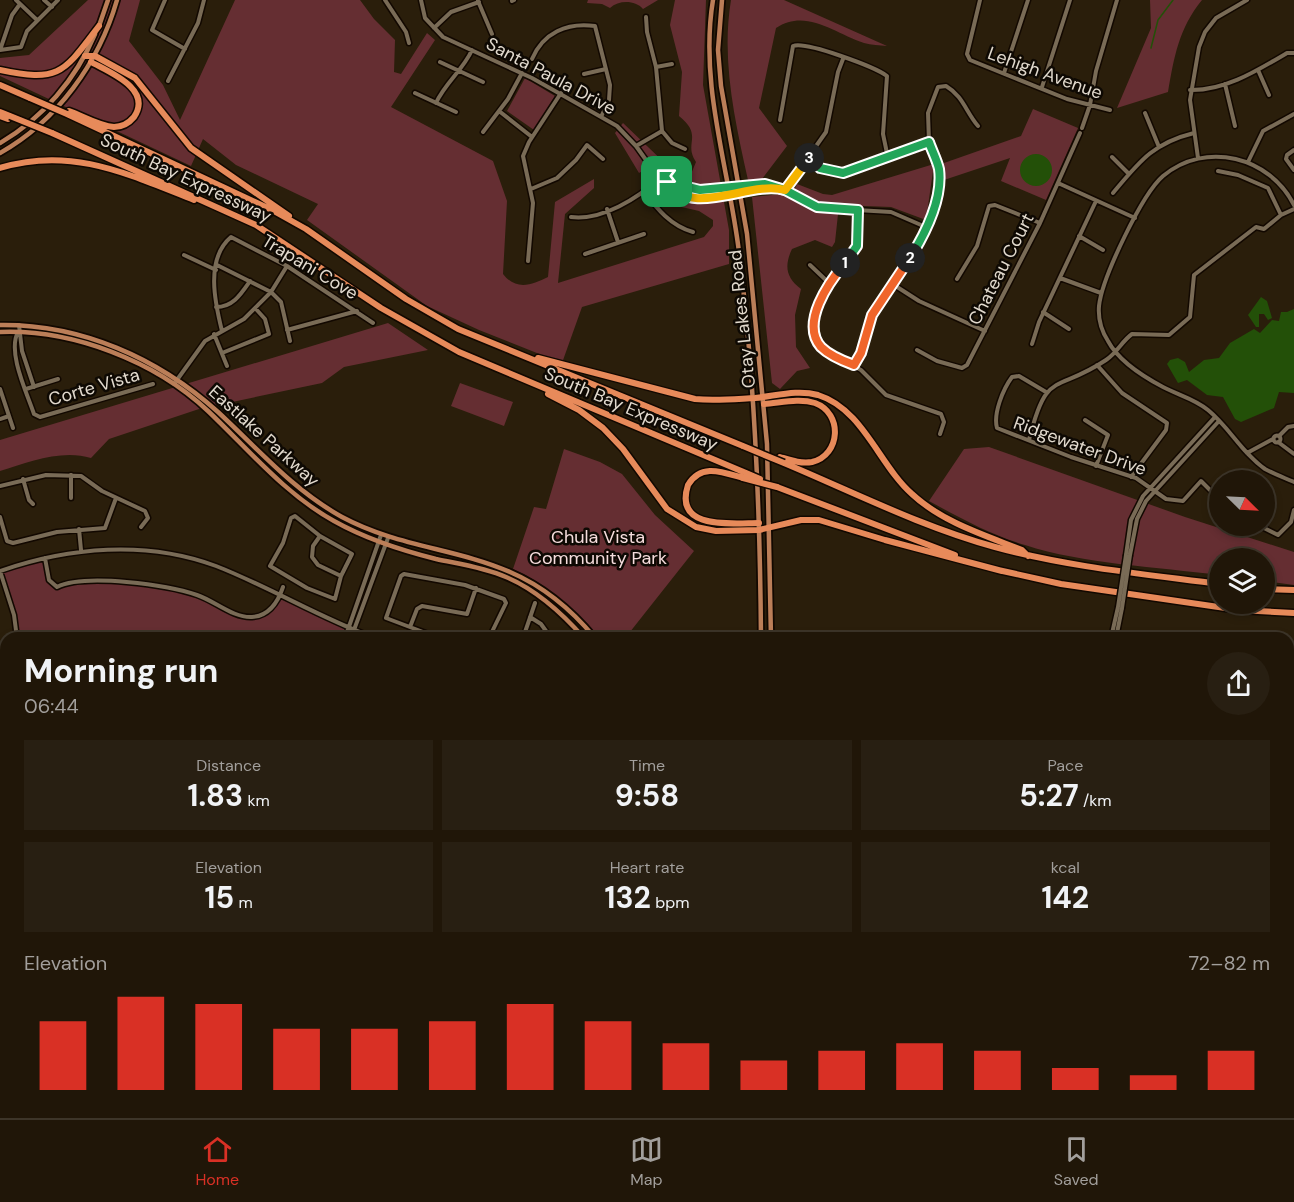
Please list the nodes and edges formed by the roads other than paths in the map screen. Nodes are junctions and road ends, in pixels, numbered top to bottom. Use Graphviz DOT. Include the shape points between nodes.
graph roads {
  1 [pos="16,0"];
  2 [pos="44,0"];
  3 [pos="58,0"];
  4 [pos="108,0"];
  5 [pos="117,0"];
  6 [pos="165,0"];
  7 [pos="204,0"];
  8 [pos="385,0"];
  9 [pos="421,0"];
  10 [pos="713,0"];
  11 [pos="722,0"];
  12 [pos="980,0"];
  13 [pos="1028,0"];
  14 [pos="1070,0"];
  15 [pos="1117,0"];
  16 [pos="1247,0"];
  17 [pos="478,1"];
  18 [pos="20,4"];
  19 [pos="52,7"];
  20 [pos="646,17"];
  21 [pos="37,20"];
  22 [pos="99,26"];
  23 [pos="434,28"];
  24 [pos="492,34"];
  25 [pos="409,42"];
  26 [pos="0,50"];
  27 [pos="186,50"];
  28 [pos="472,50"];
  29 [pos="1294,53"];
  30 [pos="85,56"];
  31 [pos="532,58"];
  32 [pos="93,59"];
  33 [pos="843,59"];
  34 [pos="440,62"];
  35 [pos="672,64"];
  36 [pos="656,67"];
  37 [pos="606,69"];
  38 [pos="0,70"];
  39 [pos="1258,70"];
  40 [pos="460,71"];
  41 [pos="522,73"];
  42 [pos="1004,73"];
  43 [pos="584,74"];
  44 [pos="168,81"];
  45 [pos="483,82"];
  46 [pos="1225,84"];
  47 [pos="0,86"];
  48 [pos="1042,87"];
  49 [pos="1190,90"];
  50 [pos="415,93"];
  51 [pos="561,93"];
  52 [pos="1269,95"];
  53 [pos="436,103"];
  54 [pos="1090,105"];
  55 [pos="1110,110"];
  56 [pos="0,111"];
  57 [pos="499,111"];
  58 [pos="456,112"];
  59 [pos="68,113"];
  60 [pos="1145,113"];
  61 [pos="1294,114"];
  62 [pos="0,116"];
  63 [pos="9,117"];
  64 [pos="601,117"];
  65 [pos="780,120"];
  66 [pos="978,126"];
  67 [pos="1235,126"];
  68 [pos="1082,128"];
  69 [pos="662,131"];
  70 [pos="483,132"];
  71 [pos="1194,133"];
  72 [pos="1080,134"];
  73 [pos="532,137"];
  74 [pos="929,142"];
  75 [pos="0,143"];
  76 [pos="636,146"];
  77 [pos="1159,147"];
  78 [pos="685,149"];
  79 [pos="1294,150"];
  80 [pos="0,153"];
  81 [pos="1112,157"];
  82 [pos="808,158"];
  83 [pos="888,158"];
  84 [pos="1198,158"];
  85 [pos="603,159"];
  86 [pos="1248,162"];
  87 [pos="0,168"];
  88 [pos="1294,170"];
  89 [pos="1218,171"];
  90 [pos="1129,174"];
  91 [pos="660,178"];
  92 [pos="667,182"];
  93 [pos="1058,183"];
  94 [pos="729,187"];
  95 [pos="740,188"];
  96 [pos="531,189"];
  97 [pos="785,190"];
  98 [pos="644,191"];
  99 [pos="1113,193"];
  100 [pos="731,194"];
  101 [pos="1096,201"];
  102 [pos="1294,207"];
  103 [pos="608,210"];
  104 [pos="858,210"];
  105 [pos="1281,215"];
  106 [pos="571,217"];
  107 [pos="1135,218"];
  108 [pos="1040,223"];
  109 [pos="256,225"];
  110 [pos="928,228"];
  111 [pos="306,229"];
  112 [pos="693,232"];
  113 [pos="644,234"];
  114 [pos="1079,236"];
  115 [pos="618,242"];
  116 [pos="1103,250"];
  117 [pos="585,254"];
  118 [pos="184,255"];
  119 [pos="528,261"];
  120 [pos="810,265"];
  121 [pos="287,266"];
  122 [pos="217,267"];
  123 [pos="1060,278"];
  124 [pos="957,279"];
  125 [pos="250,281"];
  126 [pos="830,283"];
  127 [pos="894,285"];
  128 [pos="271,292"];
  129 [pos="1101,293"];
  130 [pos="216,307"];
  131 [pos="255,308"];
  132 [pos="358,311"];
  133 [pos="1043,312"];
  134 [pos="373,323"];
  135 [pos="0,325"];
  136 [pos="19,325"];
  137 [pos="1069,329"];
  138 [pos="287,330"];
  139 [pos="19,331"];
  140 [pos="222,331"];
  141 [pos="985,331"];
  142 [pos="0,332"];
  143 [pos="214,334"];
  144 [pos="290,340"];
  145 [pos="1032,344"];
  146 [pos="15,345"];
  147 [pos="21,345"];
  148 [pos="508,349"];
  149 [pos="917,350"];
  150 [pos="22,351"];
  151 [pos="1116,352"];
  152 [pos="222,353"];
  153 [pos="15,354"];
  154 [pos="854,365"];
  155 [pos="1097,365"];
  156 [pos="227,366"];
  157 [pos="58,379"];
  158 [pos="522,380"];
  159 [pos="176,382"];
  160 [pos="153,384"];
  161 [pos="34,387"];
  162 [pos="26,389"];
  163 [pos="0,391"];
  164 [pos="1046,392"];
  165 [pos="763,396"];
  166 [pos="754,398"];
  167 [pos="764,404"];
  168 [pos="9,416"];
  169 [pos="0,419"];
  170 [pos="1217,419"];
  171 [pos="1085,420"];
  172 [pos="1294,426"];
  173 [pos="13,428"];
  174 [pos="940,434"];
  175 [pos="1279,436"];
  176 [pos="245,438"];
  177 [pos="1273,439"];
  178 [pos="1029,440"];
  179 [pos="240,442"];
  180 [pos="1278,442"];
  181 [pos="1247,453"];
  182 [pos="1294,454"];
  183 [pos="782,460"];
  184 [pos="1096,466"];
  185 [pos="71,475"];
  186 [pos="744,476"];
  187 [pos="1131,477"];
  188 [pos="23,479"];
  189 [pos="1294,482"];
  190 [pos="0,486"];
  191 [pos="1153,488"];
  192 [pos="1209,489"];
  193 [pos="71,498"];
  194 [pos="116,498"];
  195 [pos="33,504"];
  196 [pos="1294,510"];
  197 [pos="0,517"];
  198 [pos="759,526"];
  199 [pos="141,527"];
  200 [pos="79,529"];
  201 [pos="769,529"];
  202 [pos="1275,534"];
  203 [pos="381,535"];
  204 [pos="320,536"];
  205 [pos="388,538"];
  206 [pos="379,542"];
  207 [pos="386,544"];
  208 [pos="81,550"];
  209 [pos="1028,556"];
  210 [pos="45,558"];
  211 [pos="0,571"];
  212 [pos="509,571"];
  213 [pos="1002,571"];
  214 [pos="493,572"];
  215 [pos="287,576"];
  216 [pos="341,576"];
  217 [pos="1209,583"];
  218 [pos="476,588"];
  219 [pos="1275,590"];
  220 [pos="1294,591"];
  221 [pos="280,595"];
  222 [pos="535,603"];
  223 [pos="1120,608"];
  224 [pos="1294,613"];
  225 [pos="530,617"];
  226 [pos="411,627"];
  227 [pos="352,629"];
  228 [pos="16,632"];
  229 [pos="350,632"];
  230 [pos="352,632"];
  231 [pos="360,632"];
  232 [pos="424,632"];
  233 [pos="492,632"];
  234 [pos="525,632"];
  235 [pos="547,632"];
  236 [pos="578,632"];
  237 [pos="589,632"];
  238 [pos="760,632"];
  239 [pos="771,632"];
  240 [pos="1113,632"];
  241 [pos="1117,632"];
  1 -- 18 [label="street"];
  2 -- 19 [label="street"];
  3 -- 19 [label="street"];
  4 -- 22 [label="main road"];
  5 -- 32 [label="main road"];
  6 -- 27 [label="street" via="152,30"];
  7 -- 27 [label="street"];
  8 -- 25 [label="street"];
  9 -- 23 [label="street" via="425,18"];
  10 -- 94 [label="main road, Otay Lakes Road" via="710,70"];
  11 -- 95 [label="main road, Otay Lakes Road" via="720,77"];
  12 -- 42 [label="street, Lehigh Avenue" via="967,54 970,60"];
  13 -- 42 [label="street"];
  14 -- 48 [label="street"];
  15 -- 54 [label="street" via="1095,71"];
  16 -- 49 [label="street" via="1220,15 1205,32"];
  17 -- 23 [label="street" via="451,12"];
  17 -- 24 [label="street"];
  18 -- 21 [label="street"];
  18 -- 26 [label="street"];
  19 -- 21 [label="street"];
  20 -- 36 [label="street"];
  21 -- 26 [label="street" via="18,49"];
  22 -- 30 [label="main road"];
  22 -- 38 [label="highway" via="75,57 51,75"];
  23 -- 28 [label="street, Santa Paula Drive" via="443,37"];
  27 -- 44 [label="street"];
  28 -- 40 [label="street"];
  28 -- 41 [label="street, Santa Paula Drive"];
  29 -- 39 [label="street"];
  30 -- 32 [label="highway"];
  30 -- 75 [label="main road" via="48,105"];
  31 -- 37 [label="street" via="538,44 548,35 592,25"];
  32 -- 59 [label="highway" via="133,89 138,99 136,112 126,124 115,127"];
  32 -- 80 [label="main road" via="51,114"];
  32 -- 111 [label="highway" via="138,81 190,148"];
  33 -- 65 [label="street" via="793,45"];
  33 -- 82 [label="street" via="826,132"];
  33 -- 83 [label="street" via="888,77 883,134"];
  34 -- 40 [label="street"];
  35 -- 36 [label="street"];
  36 -- 69 [label="street"];
  37 -- 43 [label="street"];
  37 -- 64 [label="street" via="610,93"];
  39 -- 46 [label="street"];
  39 -- 52 [label="street"];
  40 -- 45 [label="street"];
  40 -- 53 [label="street"];
  41 -- 51 [label="street, Santa Paula Drive"];
  41 -- 57 [label="street"];
  42 -- 48 [label="street, Lehigh Avenue"];
  46 -- 49 [label="street"];
  46 -- 67 [label="street"];
  47 -- 59 [label="highway, South Bay Expressway, bridge"];
  48 -- 54 [label="street, Lehigh Avenue"];
  49 -- 71 [label="street"];
  50 -- 53 [label="street"];
  51 -- 64 [label="street, Santa Paula Drive"];
  51 -- 73 [label="street"];
  53 -- 58 [label="street"];
  54 -- 55 [label="street, Lehigh Avenue"];
  54 -- 68 [label="street"];
  56 -- 63 [label="highway, South Bay Expressway"];
  57 -- 70 [label="street"];
  57 -- 73 [label="street"];
  59 -- 111 [label="highway, South Bay Expressway"];
  60 -- 77 [label="street"];
  61 -- 86 [label="street" via="1263,131"];
  62 -- 63 [label="highway"];
  63 -- 109 [label="highway, South Bay Expressway, bridge"];
  64 -- 76 [label="street, Santa Paula Drive" via="623,130"];
  66 -- 74 [label="street" via="962,98 941,86 928,113"];
  69 -- 76 [label="street"];
  69 -- 78 [label="street" via="672,143"];
  71 -- 77 [label="street"];
  71 -- 84 [label="street"];
  72 -- 93 [label="street, Chateau Court"];
  73 -- 96 [label="street" via="523,156"];
  74 -- 83 [label="street"];
  74 -- 110 [label="street" via="939,177"];
  76 -- 91 [label="street, Santa Paula Drive"];
  77 -- 90 [label="street"];
  79 -- 88 [label="street" via="1286,159"];
  81 -- 90 [label="street"];
  82 -- 83 [label="street" via="834,173"];
  82 -- 97 [label="street"];
  84 -- 86 [label="street" via="1226,157"];
  84 -- 107 [label="street" via="1179,165 1158,180"];
  85 -- 96 [label="street" via="587,145 570,168"];
  86 -- 102 [label="street" via="1281,184"];
  87 -- 109 [label="highway" via="41,159 79,161 181,194"];
  89 -- 105 [label="street" via="1268,188"];
  90 -- 99 [label="street"];
  91 -- 92 [label="street, Santa Paula Drive"];
  91 -- 98 [label="street"];
  92 -- 94 [label="street, Santa Paula Drive" via="700,190"];
  92 -- 100 [label="street, Santa Paula Drive" via="673,191 684,196 708,198"];
  93 -- 101 [label="street"];
  93 -- 108 [label="street, Chateau Court"];
  94 -- 95 [label="street, Santa Paula Drive"];
  94 -- 100 [label="main road, Otay Lakes Road"];
  95 -- 97 [label="street"];
  95 -- 100 [label="street, Santa Paula Drive"];
  95 -- 165 [label="main road, Otay Lakes Road"];
  96 -- 119 [label="street"];
  97 -- 104 [label="street" via="817,207"];
  98 -- 103 [label="street"];
  98 -- 112 [label="street" via="668,218"];
  100 -- 166 [label="main road, Otay Lakes Road"];
  101 -- 107 [label="street"];
  101 -- 114 [label="street"];
  102 -- 105 [label="street"];
  103 -- 106 [label="street"];
  103 -- 115 [label="street"];
  104 -- 110 [label="street" via="891,212"];
  104 -- 126 [label="street" via="855,250"];
  105 -- 151 [label="street" via="1264,229 1256,227 1194,275 1190,317 1169,335 1132,333"];
  107 -- 129 [label="street"];
  108 -- 124 [label="street" via="989,206 977,246"];
  108 -- 141 [label="street, Chateau Court"];
  109 -- 158 [label="highway, South Bay Expressway" via="396,317 459,352"];
  110 -- 127 [label="street"];
  111 -- 148 [label="highway, South Bay Expressway" via="419,307"];
  113 -- 115 [label="street"];
  114 -- 116 [label="street"];
  114 -- 123 [label="street"];
  115 -- 117 [label="street"];
  118 -- 122 [label="street"];
  120 -- 126 [label="street"];
  121 -- 122 [label="street, Trapani Cove" via="231,237"];
  121 -- 128 [label="street"];
  121 -- 132 [label="street, Trapani Cove"];
  122 -- 125 [label="street"];
  122 -- 130 [label="street"];
  123 -- 129 [label="street"];
  123 -- 133 [label="street"];
  125 -- 128 [label="street"];
  125 -- 130 [label="street" via="233,302"];
  126 -- 154 [label="street" via="820,300 816,338 827,352"];
  127 -- 141 [label="street" via="919,301"];
  127 -- 154 [label="street" via="870,319"];
  128 -- 131 [label="street"];
  128 -- 138 [label="street" via="281,302"];
  129 -- 151 [label="street" via="1099,319"];
  130 -- 140 [label="street"];
  131 -- 140 [label="street"];
  131 -- 152 [label="street" via="265,319 269,334"];
  132 -- 134 [label="street, Trapani Cove"];
  132 -- 138 [label="street"];
  133 -- 137 [label="street"];
  133 -- 145 [label="street"];
  135 -- 136 [label="main road, Eastlake Parkway"];
  136 -- 139 [label="street, Corte Vista"];
  136 -- 159 [label="main road, Eastlake Parkway" via="100,341 137,356"];
  138 -- 144 [label="street"];
  139 -- 142 [label="main road, Eastlake Parkway"];
  139 -- 146 [label="street, Corte Vista"];
  139 -- 147 [label="street, Corte Vista"];
  139 -- 159 [label="main road, Eastlake Parkway" via="95,347"];
  140 -- 143 [label="street"];
  141 -- 149 [label="street, Chateau Court" via="963,368"];
  143 -- 152 [label="street"];
  143 -- 159 [label="street"];
  146 -- 147 [label="street"];
  146 -- 153 [label="street, Corte Vista"];
  147 -- 150 [label="street, Corte Vista"];
  148 -- 166 [label="highway" via="688,398"];
  148 -- 183 [label="highway, South Bay Expressway, bridge"];
  150 -- 153 [label="street"];
  150 -- 161 [label="street, Corte Vista"];
  151 -- 155 [label="street"];
  151 -- 170 [label="street" via="1155,382 1196,402"];
  152 -- 156 [label="street"];
  153 -- 162 [label="street, Corte Vista"];
  154 -- 174 [label="street" via="888,396 941,414 945,420"];
  155 -- 164 [label="street" via="1061,380"];
  155 -- 187 [label="street" via="1122,393 1167,423 1166,430"];
  157 -- 161 [label="street, Corte Vista"];
  158 -- 186 [label="highway, South Bay Expressway"];
  158 -- 198 [label="highway" via="579,410 603,428 667,509 683,521 711,531"];
  159 -- 176 [label="main road, Eastlake Parkway"];
  159 -- 179 [label="main road, Eastlake Parkway"];
  160 -- 162 [label="street, Corte Vista" via="40,417 34,414"];
  161 -- 162 [label="street, Corte Vista"];
  163 -- 168 [label="street"];
  164 -- 178 [label="street" via="1037,408"];
  164 -- 178 [label="street, Ridgewater Drive" via="1019,376 1012,377 1002,397 997,428"];
  165 -- 166 [label="highway"];
  165 -- 167 [label="main road, Otay Lakes Road"];
  165 -- 209 [label="highway" via="807,393 836,403 921,502"];
  166 -- 198 [label="main road, Otay Lakes Road"];
  167 -- 183 [label="highway" via="814,403 828,411 834,423 833,442 821,458 802,463"];
  167 -- 201 [label="main road, Otay Lakes Road"];
  168 -- 169 [label="street"];
  168 -- 173 [label="street"];
  170 -- 181 [label="street"];
  170 -- 191 [label="street"];
  171 -- 184 [label="street" via="1108,435"];
  172 -- 175 [label="street"];
  175 -- 177 [label="street"];
  175 -- 180 [label="street"];
  176 -- 179 [label="main road"];
  176 -- 203 [label="main road, Eastlake Parkway" via="310,496"];
  177 -- 180 [label="street"];
  177 -- 181 [label="street"];
  178 -- 184 [label="street, Ridgewater Drive"];
  179 -- 206 [label="main road, Eastlake Parkway" via="313,508"];
  180 -- 182 [label="street"];
  181 -- 189 [label="street" via="1266,469"];
  183 -- 209 [label="highway" via="942,529"];
  184 -- 187 [label="street, Ridgewater Drive"];
  185 -- 188 [label="street"];
  185 -- 193 [label="street"];
  185 -- 194 [label="street" via="90,480"];
  186 -- 198 [label="highway" via="714,470 701,472 688,485 687,504 696,517 707,522"];
  186 -- 213 [label="highway, bridge"];
  187 -- 191 [label="street, Ridgewater Drive"];
  188 -- 190 [label="street"];
  188 -- 195 [label="street"];
  191 -- 192 [label="street, Ridgewater Drive" via="1166,499 1181,502 1201,481"];
  191 -- 223 [label="street, bridge" via="1137,519"];
  194 -- 199 [label="street" via="147,514"];
  194 -- 200 [label="street" via="106,527"];
  196 -- 202 [label="street" via="1291,522"];
  197 -- 200 [label="street" via="7,541 13,543"];
  198 -- 201 [label="highway"];
  198 -- 238 [label="main road, Otay Lakes Road"];
  200 -- 208 [label="street"];
  201 -- 213 [label="highway" via="823,520"];
  201 -- 239 [label="main road, Otay Lakes Road"];
  203 -- 205 [label="main road, Eastlake Parkway"];
  203 -- 206 [label="street"];
  204 -- 215 [label="street" via="295,516 291,518 270,566"];
  204 -- 216 [label="street" via="312,557 318,565"];
  204 -- 216 [label="street" via="352,554"];
  205 -- 207 [label="street"];
  205 -- 212 [label="main road, Eastlake Parkway"];
  206 -- 207 [label="main road, Eastlake Parkway"];
  206 -- 227 [label="street"];
  207 -- 214 [label="main road, Eastlake Parkway"];
  207 -- 227 [label="street"];
  208 -- 210 [label="street"];
  208 -- 221 [label="street" via="171,554 210,564"];
  209 -- 217 [label="highway"];
  210 -- 211 [label="street"];
  210 -- 221 [label="street" via="54,586 114,582 161,586 197,595 250,617 268,612"];
  211 -- 228 [label="street" via="15,615"];
  212 -- 214 [label="main road"];
  212 -- 237 [label="main road, Eastlake Parkway" via="560,600"];
  213 -- 224 [label="highway" via="1067,585 1239,610"];
  214 -- 236 [label="main road, Eastlake Parkway" via="539,596"];
  215 -- 216 [label="street" via="334,599"];
  215 -- 221 [label="street"];
  218 -- 226 [label="street" via="467,614 422,606 417,609"];
  218 -- 226 [label="street" via="404,574 386,618"];
  218 -- 233 [label="street" via="505,601"];
  219 -- 220 [label="highway"];
  221 -- 227 [label="street"];
  222 -- 225 [label="street"];
  223 -- 240 [label="street"];
  223 -- 241 [label="street"];
  225 -- 234 [label="street"];
  225 -- 235 [label="street"];
  226 -- 232 [label="street"];
  227 -- 229 [label="street"];
  227 -- 230 [label="street"];
  227 -- 231 [label="street"];
}
